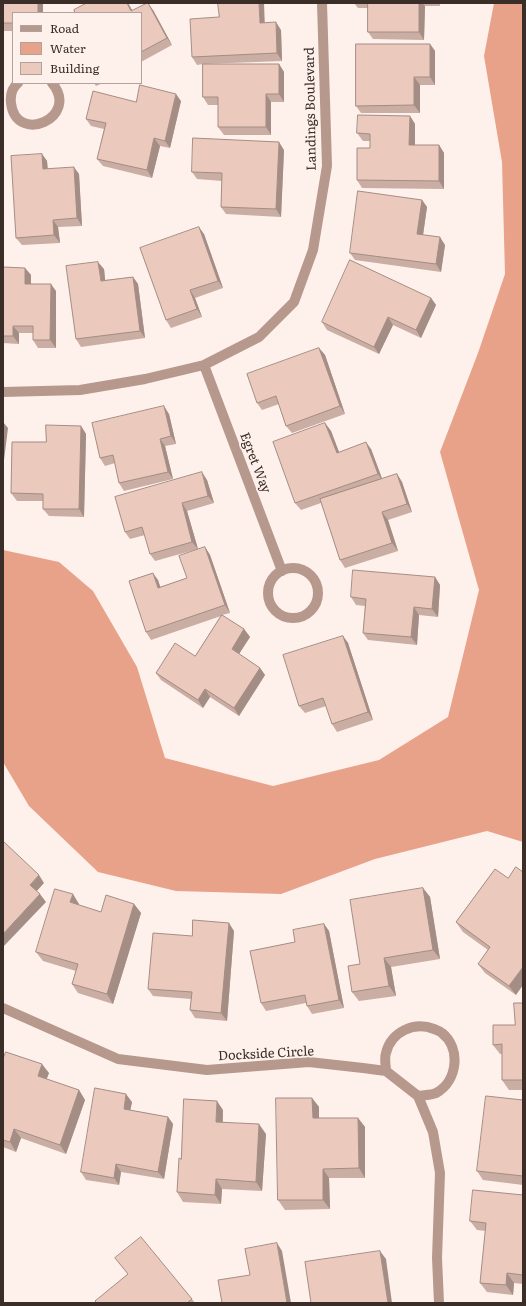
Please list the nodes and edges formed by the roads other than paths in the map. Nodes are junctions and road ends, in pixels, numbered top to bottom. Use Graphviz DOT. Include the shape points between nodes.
graph roads {
  1 [pos="322,3"];
  2 [pos="17,84"];
  3 [pos="53,84"];
  4 [pos="7,99"];
  5 [pos="204,365"];
  6 [pos="3,392"];
  7 [pos="282,571"];
  8 [pos="3,1008"];
  9 [pos="386,1072"];
  10 [pos="418,1096"];
  11 [pos="439,1303"];
  1 -- 5 [label="street, Landings Boulevard" via="327,166 313,250 294,302 260,337"];
  2 -- 4 [label="street"];
  3 -- 4 [label="street" via="58,94 57,110 46,122 38,125 21,121"];
  5 -- 6 [label="street, Landings Boulevard" via="145,379 80,390"];
  5 -- 7 [label="street, Egret Way"];
  7 -- 7 [label="street" via="271,582 271,605 286,617 297,618 305,615 316,603 317,585 307,572 299,568"];
  8 -- 9 [label="street, Dockside Circle" via="118,1060 207,1070 309,1062"];
  9 -- 10 [label="street, Dockside Circle"];
  9 -- 10 [label="street" via="385,1054 393,1038 408,1028 426,1026 442,1033 453,1047 456,1065 449,1081 436,1093"];
  10 -- 11 [label="street" via="433,1132 440,1173 436,1258"];
}
